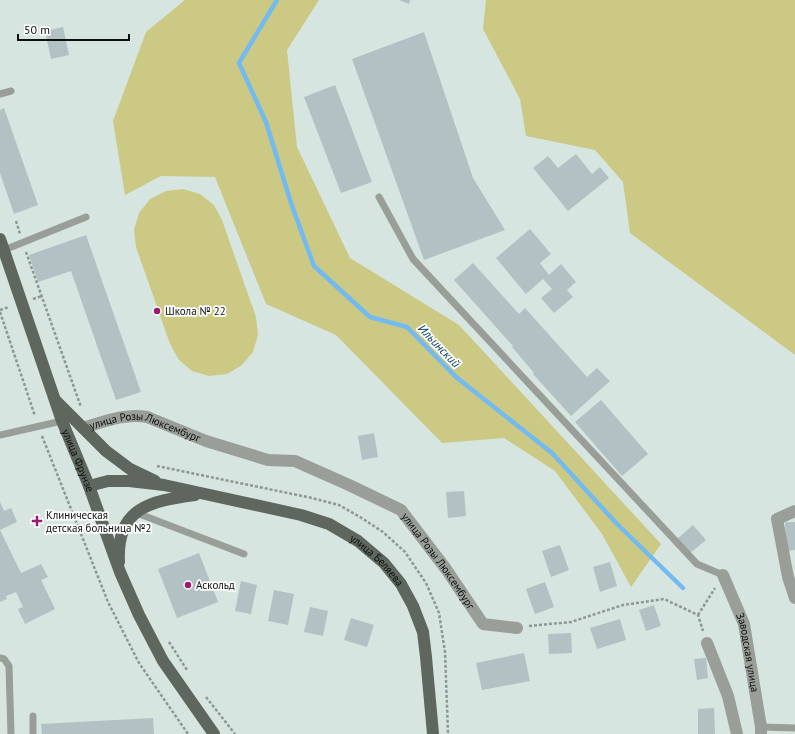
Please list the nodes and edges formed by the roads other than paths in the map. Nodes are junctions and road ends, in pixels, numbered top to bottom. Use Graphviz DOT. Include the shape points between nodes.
graph roads {
  1 [pos="11,91"];
  2 [pos="0,94"];
  3 [pos="379,197"];
  4 [pos="86,216"];
  5 [pos="2,245"];
  6 [pos="54,399"];
  7 [pos="62,421"];
  8 [pos="87,427"];
  9 [pos="0,435"];
  10 [pos="164,485"];
  11 [pos="89,486"];
  12 [pos="203,494"];
  13 [pos="140,510"];
  14 [pos="795,512"];
  15 [pos="244,554"];
  16 [pos="120,572"];
  17 [pos="723,575"];
  18 [pos="791,577"];
  19 [pos="795,598"];
  20 [pos="517,628"];
  21 [pos="707,643"];
  22 [pos="0,658"];
  23 [pos="33,716"];
  24 [pos="795,728"];
  25 [pos="761,730"];
  26 [pos="11,734"];
  27 [pos="33,734"];
  28 [pos="214,734"];
  29 [pos="433,734"];
  30 [pos="737,734"];
  1 -- 2 [label="lane"];
  3 -- 17 [label="lane" via="413,259 697,564"];
  4 -- 5 [label="lane" via="23,242"];
  5 -- 6 [label="main road, улица Фрунзе"];
  6 -- 7 [label="main road, улица Фрунзе"];
  6 -- 8 [label="main road"];
  7 -- 9 [label="lane"];
  7 -- 11 [label="main road, улица Фрунзе"];
  8 -- 10 [label="main road" via="106,451 130,468"];
  8 -- 20 [label="street, улица Розы Люксембург" via="125,416 147,417 206,441 268,460 295,461 349,485 401,510 446,569 483,624"];
  10 -- 11 [label="main road" via="108,481"];
  10 -- 12 [label="main road, улица Беляева"];
  11 -- 16 [label="main road, улица Фрунзе"];
  12 -- 13 [label="main road" via="168,499"];
  12 -- 29 [label="main road, улица Беляева" via="300,515 329,524 358,541 384,563 401,584 423,632"];
  13 -- 15 [label="lane" via="142,515"];
  13 -- 16 [label="main road" via="125,526 120,537"];
  14 -- 18 [label="street" via="777,519"];
  16 -- 28 [label="main road, улица Фрунзе" via="163,661"];
  17 -- 25 [label="street, Заводская улица" via="744,624"];
  18 -- 19 [label="street"];
  21 -- 30 [label="street" via="728,696"];
  22 -- 26 [label="lane" via="9,666"];
  23 -- 27 [label="lane"];
  24 -- 25 [label="lane"];
}
